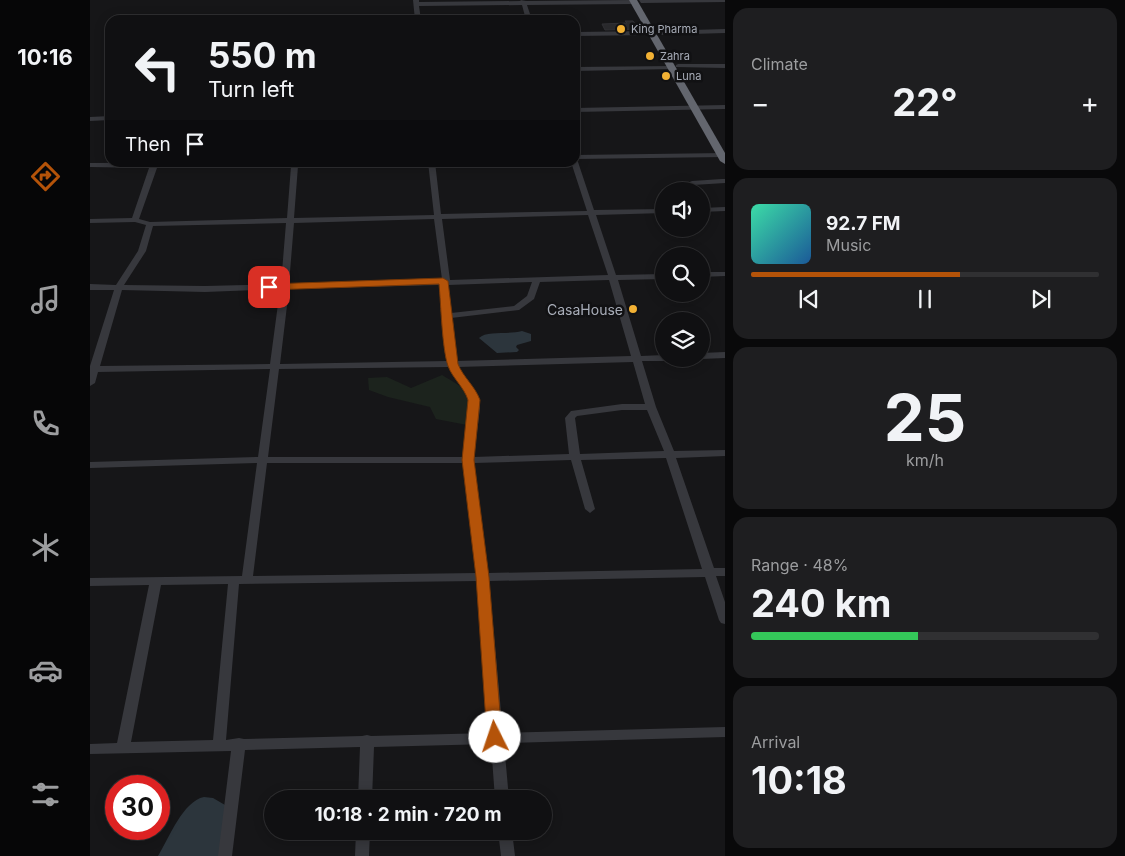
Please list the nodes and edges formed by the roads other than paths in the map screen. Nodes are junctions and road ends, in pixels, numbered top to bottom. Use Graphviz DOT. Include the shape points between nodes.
graph roads {
  1 [pos="637,1"];
  2 [pos="724,1"];
  3 [pos="416,2"];
  4 [pos="523,2"];
  5 [pos="417,15"];
  6 [pos="527,15"];
  7 [pos="725,31"];
  8 [pos="655,33"];
  9 [pos="580,34"];
  10 [pos="674,66"];
  11 [pos="725,66"];
  12 [pos="580,69"];
  13 [pos="725,107"];
  14 [pos="698,108"];
  15 [pos="580,110"];
  16 [pos="105,118"];
  17 [pos="90,119"];
  18 [pos="724,154"];
  19 [pos="580,157"];
  20 [pos="90,165"];
  21 [pos="105,165"];
  22 [pos="153,167"];
  23 [pos="294,167"];
  24 [pos="432,167"];
  25 [pos="576,167"];
  26 [pos="722,181"];
  27 [pos="710,182"];
  28 [pos="725,209"];
  29 [pos="710,210"];
  30 [pos="655,211"];
  31 [pos="591,213"];
  32 [pos="439,217"];
  33 [pos="90,220"];
  34 [pos="135,220"];
  35 [pos="290,221"];
  36 [pos="150,224"];
  37 [pos="725,274"];
  38 [pos="710,275"];
  39 [pos="655,276"];
  40 [pos="613,278"];
  41 [pos="537,279"];
  42 [pos="445,281"];
  43 [pos="285,286"];
  44 [pos="90,287"];
  45 [pos="119,287"];
  46 [pos="448,316"];
  47 [pos="725,355"];
  48 [pos="710,356"];
  49 [pos="638,358"];
  50 [pos="655,358"];
  51 [pos="452,364"];
  52 [pos="275,367"];
  53 [pos="93,369"];
  54 [pos="90,383"];
  55 [pos="651,407"];
  56 [pos="725,453"];
  57 [pos="670,454"];
  58 [pos="575,458"];
  59 [pos="263,460"];
  60 [pos="468,460"];
  61 [pos="90,465"];
  62 [pos="590,509"];
  63 [pos="711,572"];
  64 [pos="725,572"];
  65 [pos="483,577"];
  66 [pos="234,579"];
  67 [pos="247,579"];
  68 [pos="156,580"];
  69 [pos="90,582"];
  70 [pos="725,620"];
  71 [pos="725,732"];
  72 [pos="495,737"];
  73 [pos="367,740"];
  74 [pos="239,743"];
  75 [pos="219,744"];
  76 [pos="123,748"];
  77 [pos="90,749"];
  78 [pos="364,790"];
  79 [pos="501,790"];
  80 [pos="363,840"];
  81 [pos="507,840"];
  82 [pos="225,856"];
  83 [pos="362,856"];
  84 [pos="508,856"];
  1 -- 2 [label="street"];
  1 -- 4 [label="street"];
  1 -- 8 [label="highway"];
  3 -- 4 [label="street"];
  3 -- 5 [label="street"];
  4 -- 6 [label="street"];
  7 -- 8 [label="street"];
  8 -- 9 [label="street"];
  8 -- 10 [label="highway"];
  10 -- 11 [label="street"];
  10 -- 12 [label="street"];
  10 -- 14 [label="highway"];
  13 -- 14 [label="street"];
  14 -- 15 [label="street"];
  14 -- 18 [label="highway"];
  16 -- 17 [label="street"];
  18 -- 19 [label="street"];
  20 -- 21 [label="street"];
  22 -- 34 [label="street"];
  23 -- 35 [label="street"];
  24 -- 32 [label="street"];
  25 -- 31 [label="street"];
  26 -- 27 [label="street"];
  28 -- 29 [label="street"];
  30 -- 31 [label="street"];
  31 -- 32 [label="street"];
  31 -- 40 [label="street"];
  32 -- 35 [label="street"];
  32 -- 42 [label="street"];
  33 -- 34 [label="street"];
  34 -- 36 [label="street"];
  35 -- 36 [label="street"];
  35 -- 43 [label="street"];
  36 -- 45 [label="street" via="142,251"];
  37 -- 38 [label="street"];
  39 -- 40 [label="street"];
  40 -- 41 [label="street"];
  40 -- 49 [label="street"];
  41 -- 42 [label="street"];
  41 -- 46 [label="street" via="531,297 516,308"];
  42 -- 43 [label="street"];
  42 -- 46 [label="street"];
  43 -- 45 [label="street" via="180,290"];
  43 -- 52 [label="street"];
  44 -- 45 [label="street"];
  45 -- 53 [label="street"];
  46 -- 51 [label="street"];
  47 -- 48 [label="street"];
  49 -- 50 [label="street"];
  49 -- 51 [label="street"];
  49 -- 55 [label="street"];
  51 -- 52 [label="street"];
  51 -- 60 [label="street" via="474,400"];
  52 -- 53 [label="street"];
  52 -- 59 [label="street"];
  53 -- 54 [label="street"];
  55 -- 57 [label="street"];
  55 -- 58 [label="street" via="574,413 570,418"];
  56 -- 57 [label="street"];
  57 -- 58 [label="street"];
  57 -- 63 [label="street"];
  58 -- 60 [label="street"];
  58 -- 62 [label="street"];
  59 -- 60 [label="street"];
  59 -- 61 [label="street"];
  59 -- 67 [label="street"];
  60 -- 65 [label="street"];
  63 -- 64 [label="street"];
  63 -- 65 [label="street"];
  63 -- 70 [label="street"];
  65 -- 67 [label="street"];
  65 -- 72 [label="street"];
  66 -- 67 [label="street"];
  66 -- 68 [label="street"];
  66 -- 75 [label="street"];
  68 -- 69 [label="street"];
  68 -- 76 [label="street"];
  71 -- 72 [label="street"];
  72 -- 73 [label="street"];
  72 -- 79 [label="street"];
  73 -- 74 [label="street"];
  73 -- 78 [label="street"];
  74 -- 75 [label="street"];
  74 -- 82 [label="street"];
  75 -- 76 [label="street"];
  76 -- 77 [label="street"];
  80 -- 83 [label="street"];
  81 -- 84 [label="street"];
}
